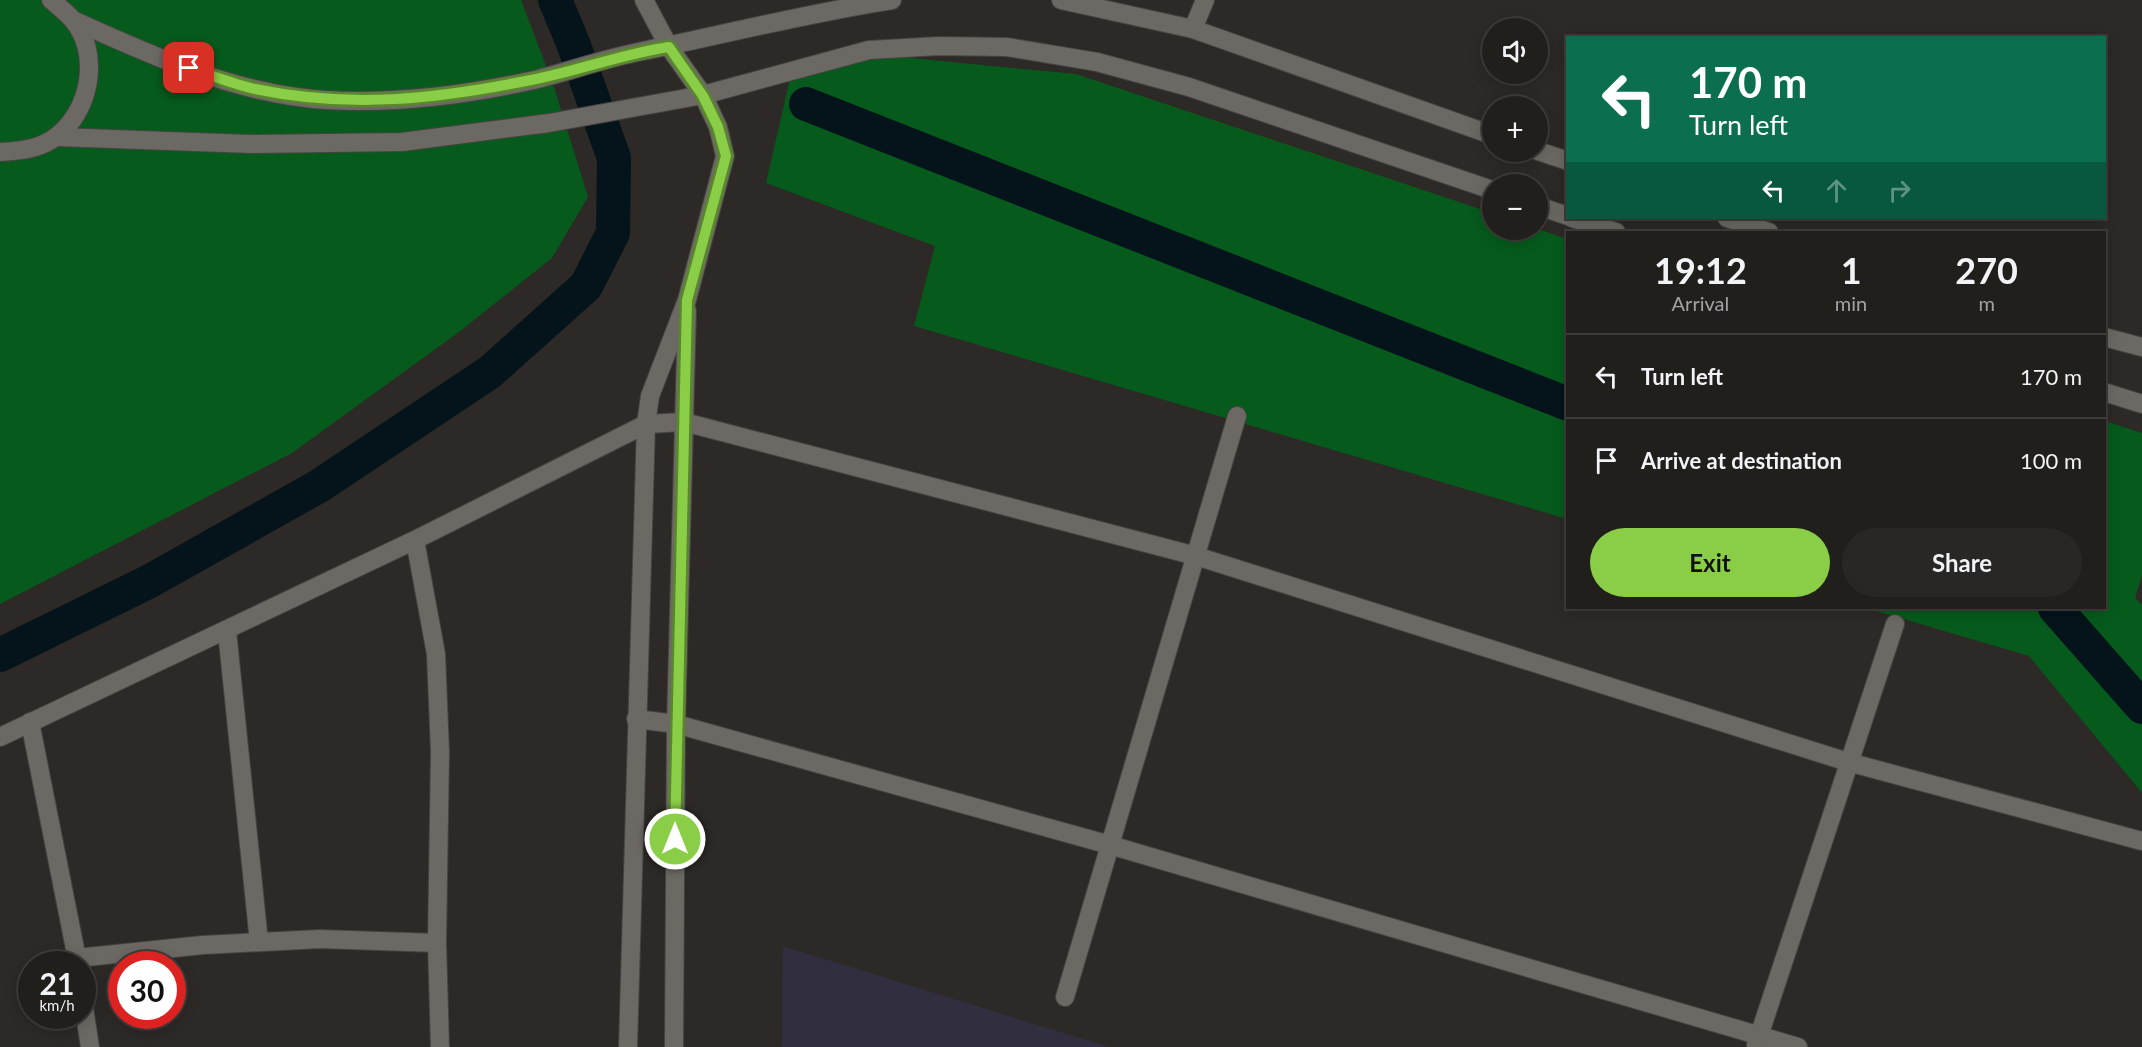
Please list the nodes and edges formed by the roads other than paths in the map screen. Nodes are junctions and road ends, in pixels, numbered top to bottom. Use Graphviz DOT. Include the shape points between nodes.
graph roads {
  1 [pos="51,0"];
  2 [pos="644,0"];
  3 [pos="892,0"];
  4 [pos="1061,0"];
  5 [pos="1204,0"];
  6 [pos="848,3"];
  7 [pos="73,20"];
  8 [pos="1193,29"];
  9 [pos="669,47"];
  10 [pos="703,96"];
  11 [pos="1482,131"];
  12 [pos="57,137"];
  13 [pos="0,152"];
  14 [pos="1548,154"];
  15 [pos="1566,160"];
  16 [pos="1482,187"];
  17 [pos="1548,209"];
  18 [pos="1566,215"];
  19 [pos="1575,219"];
  20 [pos="1730,219"];
  21 [pos="1613,231"];
  22 [pos="1766,231"];
  23 [pos="687,300"];
  24 [pos="2106,338"];
  25 [pos="2142,347"];
  26 [pos="2106,393"];
  27 [pos="2142,404"];
  28 [pos="1237,416"];
  29 [pos="684,422"];
  30 [pos="646,424"];
  31 [pos="415,540"];
  32 [pos="1196,556"];
  33 [pos="1895,624"];
  34 [pos="227,631"];
  35 [pos="636,719"];
  36 [pos="30,722"];
  37 [pos="676,724"];
  38 [pos="0,737"];
  39 [pos="1848,762"];
  40 [pos="2142,841"];
  41 [pos="1110,845"];
  42 [pos="259,942"];
  43 [pos="437,943"];
  44 [pos="76,951"];
  45 [pos="96,959"];
  46 [pos="1065,997"];
  47 [pos="87,1029"];
  48 [pos="1757,1041"];
  49 [pos="90,1047"];
  50 [pos="440,1047"];
  51 [pos="628,1047"];
  52 [pos="674,1047"];
  53 [pos="1798,1047"];
  1 -- 7 [label="street"];
  2 -- 9 [label="street"];
  3 -- 6 [label="street"];
  4 -- 8 [label="street"];
  5 -- 8 [label="street"];
  6 -- 9 [label="street"];
  7 -- 9 [label="street" via="147,54 253,89 325,100 406,100 533,80"];
  7 -- 12 [label="street" via="87,49 89,81 78,112"];
  8 -- 11 [label="street"];
  9 -- 10 [label="street"];
  10 -- 12 [label="street" via="549,123 402,142 251,144"];
  10 -- 16 [label="street" via="869,50 1007,47 1097,62 1189,87"];
  10 -- 23 [label="street" via="726,156"];
  12 -- 13 [label="street" via="27,150"];
  14 -- 15 [label="street"];
  17 -- 18 [label="street"];
  19 -- 21 [label="street"];
  20 -- 22 [label="street"];
  23 -- 29 [label="street"];
  23 -- 30 [label="street" via="650,396"];
  24 -- 25 [label="street"];
  26 -- 27 [label="street"];
  28 -- 32 [label="street"];
  29 -- 30 [label="street"];
  29 -- 32 [label="street"];
  29 -- 37 [label="street"];
  30 -- 31 [label="street"];
  30 -- 35 [label="street"];
  31 -- 34 [label="street"];
  31 -- 43 [label="street" via="436,654 440,752"];
  32 -- 39 [label="street"];
  32 -- 41 [label="street"];
  33 -- 39 [label="street"];
  34 -- 36 [label="street"];
  34 -- 42 [label="street"];
  35 -- 37 [label="street"];
  35 -- 51 [label="street"];
  36 -- 38 [label="street"];
  36 -- 44 [label="street"];
  37 -- 41 [label="street"];
  37 -- 52 [label="street"];
  39 -- 40 [label="street"];
  39 -- 48 [label="street"];
  41 -- 46 [label="street"];
  41 -- 48 [label="street"];
  42 -- 43 [label="street" via="320,939"];
  42 -- 45 [label="street"];
  43 -- 50 [label="street"];
  47 -- 49 [label="street"];
  48 -- 53 [label="street"];
}
